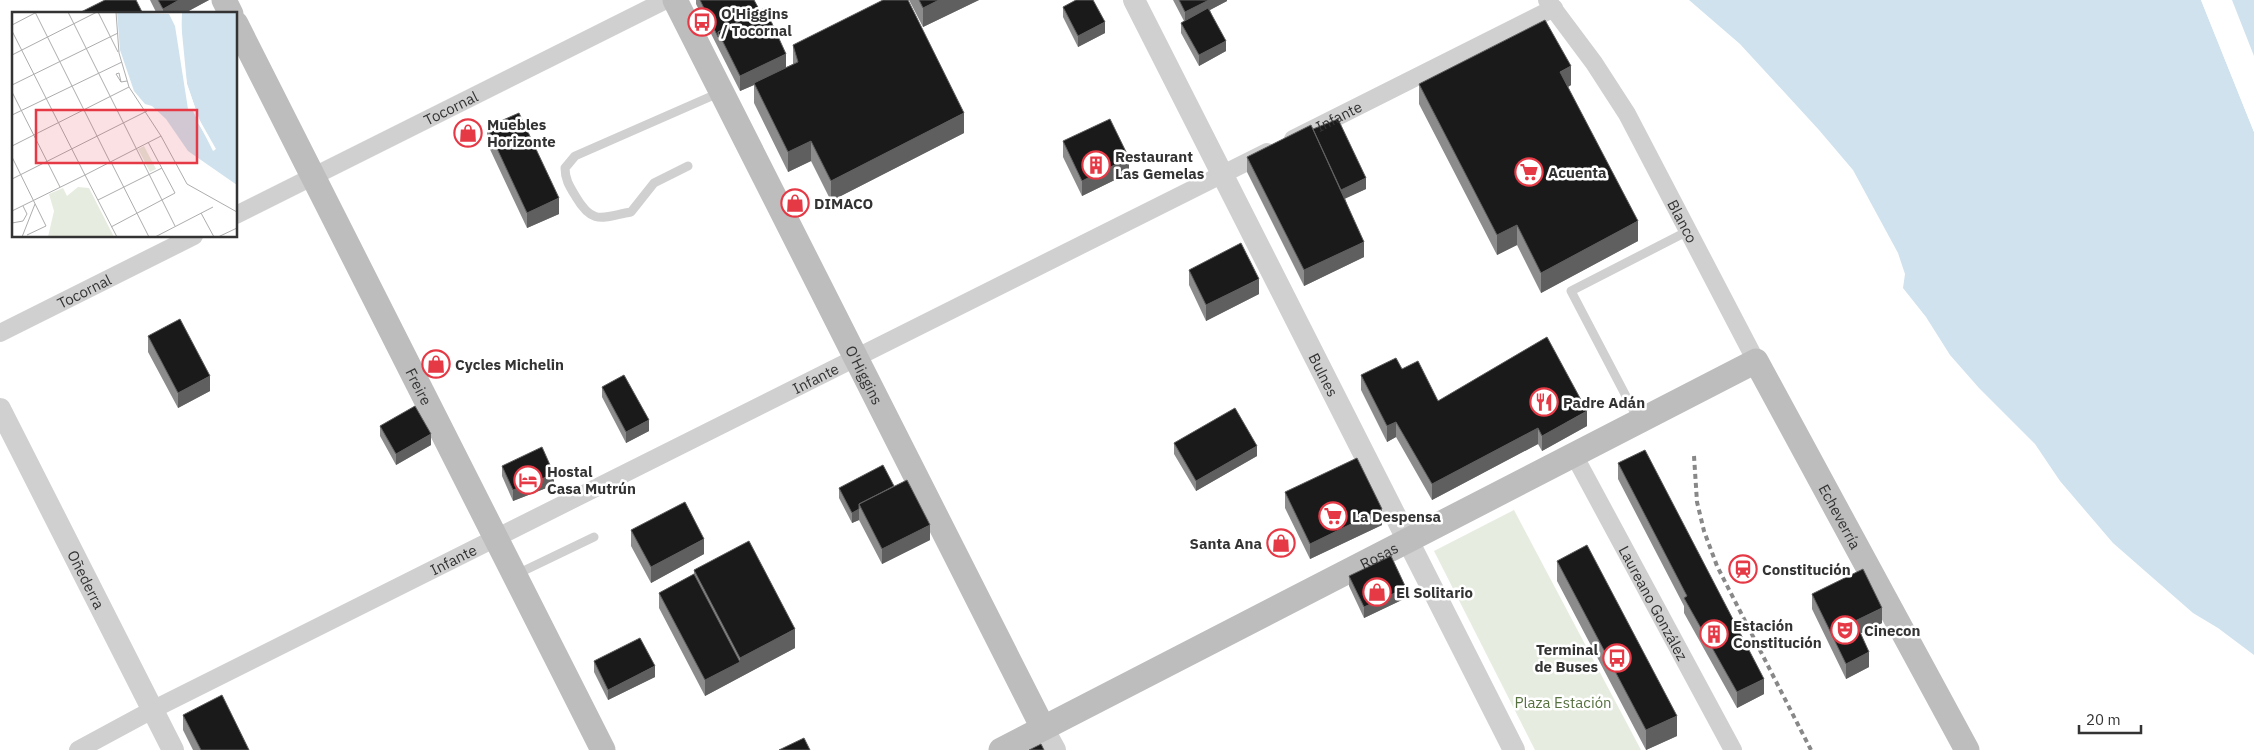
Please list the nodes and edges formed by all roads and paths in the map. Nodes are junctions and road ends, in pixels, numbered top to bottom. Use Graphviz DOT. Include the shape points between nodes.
graph roads {
  1 [pos="224,0"];
  2 [pos="666,0"];
  3 [pos="675,0"];
  4 [pos="1134,0"];
  5 [pos="1550,4"];
  6 [pos="230,12"];
  7 [pos="238,28"];
  8 [pos="722,92"];
  9 [pos="688,166"];
  10 [pos="1222,174"];
  11 [pos="313,177"];
  12 [pos="238,214"];
  13 [pos="1688,231"];
  14 [pos="190,238"];
  15 [pos="0,334"];
  16 [pos="856,358"];
  17 [pos="1756,361"];
  18 [pos="0,408"];
  19 [pos="1639,422"];
  20 [pos="1574,455"];
  21 [pos="594,537"];
  22 [pos="496,538"];
  23 [pos="1409,540"];
  24 [pos="515,575"];
  25 [pos="152,710"];
  26 [pos="1043,728"];
  27 [pos="78,750"];
  28 [pos="173,750"];
  29 [pos="603,750"];
  30 [pos="1001,750"];
  31 [pos="1055,750"];
  32 [pos="1514,750"];
  33 [pos="1733,750"];
  34 [pos="1967,750"];
  1 -- 6 [label="main road"];
  2 -- 11 [label="street, Tocornal"];
  3 -- 8 [label="main road, O'Higgins"];
  4 -- 10 [label="street, Bulnes"];
  5 -- 10 [label="street, Infante"];
  5 -- 13 [label="street, Blanco" via="1627,114"];
  7 -- 11 [label="main road, Freire"];
  8 -- 9 [label="lane" via="574,156 565,168 565,179 584,212 601,217 631,212 654,183"];
  8 -- 16 [label="main road, O'Higgins"];
  10 -- 16 [label="street, Infante"];
  10 -- 23 [label="street, Bulnes"];
  11 -- 12 [label="street, Tocornal"];
  11 -- 22 [label="main road, Freire"];
  13 -- 17 [label="street, Blanco"];
  13 -- 19 [label="lane" via="1571,291"];
  14 -- 15 [label="street, Tocornal"];
  16 -- 22 [label="street, Infante"];
  16 -- 26 [label="main road, O'Higgins"];
  17 -- 19 [label="main road, Rosas"];
  17 -- 34 [label="main road, Echeverría"];
  18 -- 25 [label="street, Oñederra"];
  19 -- 20 [label="main road, Rosas"];
  20 -- 23 [label="main road, Rosas"];
  20 -- 33 [label="street, Laureano González"];
  21 -- 24 [label="lane"];
  22 -- 24 [label="main road, Freire"];
  22 -- 25 [label="street, Infante"];
  23 -- 26 [label="main road, Rosas"];
  23 -- 32 [label="street, Bulnes"];
  24 -- 29 [label="main road, Freire"];
  25 -- 27 [label="street, Infante"];
  25 -- 28 [label="street, Oñederra"];
  26 -- 30 [label="main road, Rosas"];
  26 -- 31 [label="street, O'Higgins"];
}
